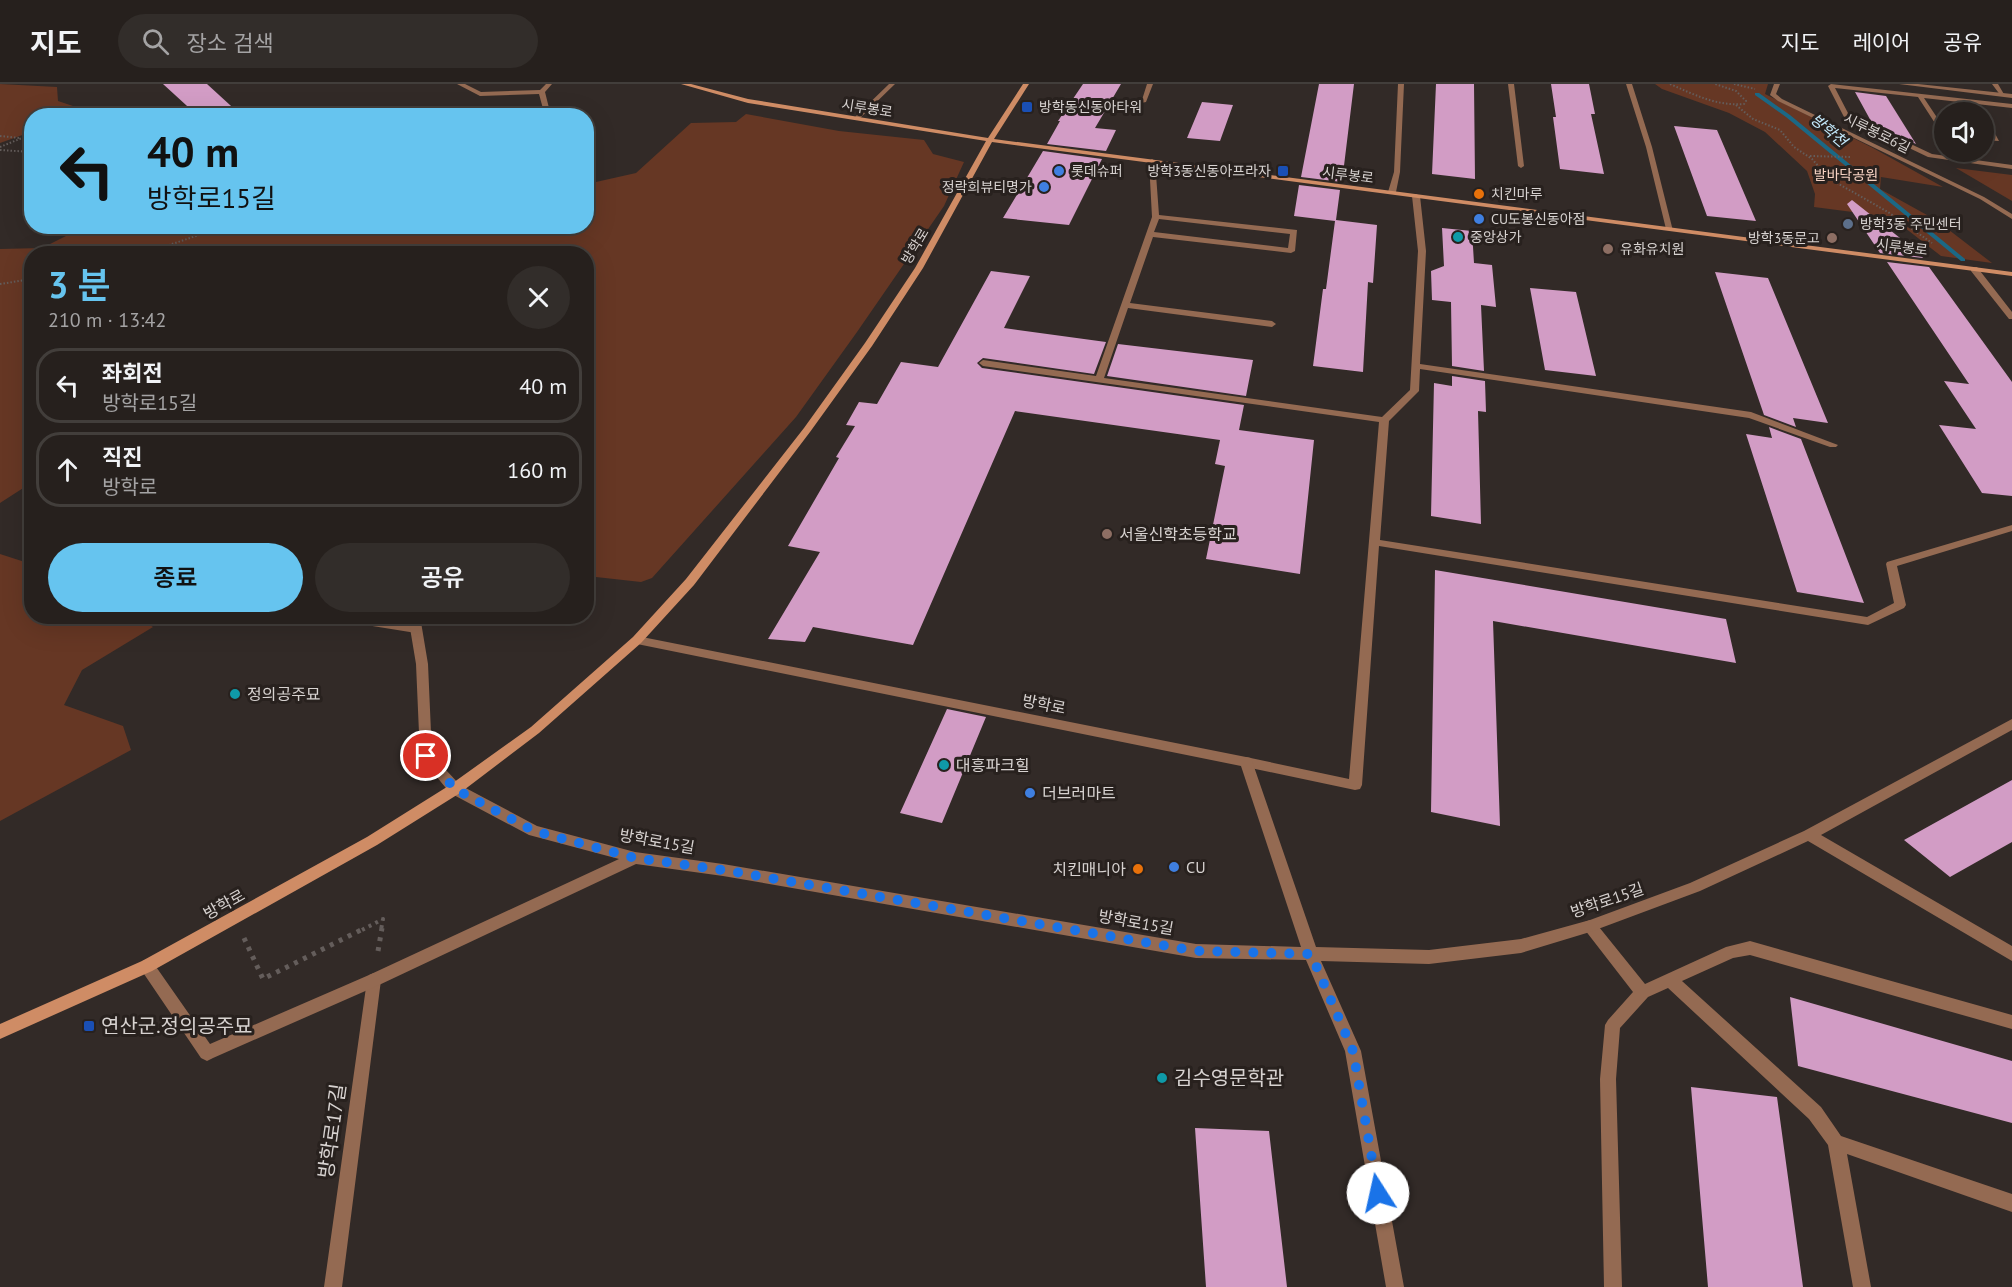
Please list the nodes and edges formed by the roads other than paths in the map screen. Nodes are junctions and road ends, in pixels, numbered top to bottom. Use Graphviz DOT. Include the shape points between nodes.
graph roads {
  1 [pos="460,84"];
  2 [pos="549,84"];
  3 [pos="684,84"];
  4 [pos="891,84"];
  5 [pos="1026,84"];
  6 [pos="1150,84"];
  7 [pos="1401,84"];
  8 [pos="1511,84"];
  9 [pos="1629,84"];
  10 [pos="1777,84"];
  11 [pos="1902,84"];
  12 [pos="1995,84"];
  13 [pos="542,92"];
  14 [pos="2003,95"];
  15 [pos="1920,96"];
  16 [pos="2012,96"];
  17 [pos="1143,102"];
  18 [pos="1973,102"];
  19 [pos="1994,104"];
  20 [pos="2012,106"];
  21 [pos="546,108"];
  22 [pos="1934,118"];
  23 [pos="856,119"];
  24 [pos="990,140"];
  25 [pos="1152,161"];
  26 [pos="1521,165"];
  27 [pos="2012,167"];
  28 [pos="1392,192"];
  29 [pos="1416,196"];
  30 [pos="1156,217"];
  31 [pos="2012,217"];
  32 [pos="1670,229"];
  33 [pos="1149,234"];
  34 [pos="1974,269"];
  35 [pos="2012,274"];
  36 [pos="1125,305"];
  37 [pos="2012,317"];
  38 [pos="1272,324"];
  39 [pos="983,363"];
  40 [pos="1415,366"];
  41 [pos="1099,380"];
  42 [pos="1384,420"];
  43 [pos="1833,445"];
  44 [pos="2012,528"];
  45 [pos="1374,542"];
  46 [pos="415,624"];
  47 [pos="637,640"];
  48 [pos="2012,724"];
  49 [pos="1246,762"];
  50 [pos="455,789"];
  51 [pos="1809,836"];
  52 [pos="635,858"];
  53 [pos="1590,926"];
  54 [pos="1311,954"];
  55 [pos="2012,954"];
  56 [pos="147,966"];
  57 [pos="1670,980"];
  58 [pos="374,981"];
  59 [pos="1643,992"];
  60 [pos="2012,1022"];
  61 [pos="0,1032"];
  62 [pos="1836,1142"];
  63 [pos="2012,1203"];
  64 [pos="333,1287"];
  65 [pos="1395,1287"];
  66 [pos="1613,1287"];
  67 [pos="1862,1287"];
  1 -- 13 [label="street" via="480,94"];
  2 -- 13 [label="street"];
  3 -- 23 [label="street, 시루봉로"];
  4 -- 23 [label="street"];
  5 -- 24 [label="street, 방학로"];
  6 -- 17 [label="street"];
  7 -- 28 [label="street" via="1397,172"];
  8 -- 26 [label="street"];
  9 -- 32 [label="street"];
  10 -- 31 [label="street, 시루봉로6길" via="1773,93 1780,100 1982,198"];
  11 -- 14 [label="street"];
  12 -- 14 [label="street"];
  13 -- 21 [label="street"];
  14 -- 16 [label="street"];
  15 -- 18 [label="street"];
  15 -- 22 [label="street"];
  15 -- 27 [label="street" via="1831,86 1846,116 1930,156"];
  19 -- 20 [label="street"];
  23 -- 24 [label="street, 시루봉로"];
  24 -- 25 [label="street, 시루봉로"];
  24 -- 47 [label="street, 방학로" via="950,215 869,344 690,582"];
  25 -- 28 [label="street, 시루봉로"];
  25 -- 30 [label="street"];
  28 -- 29 [label="street, 시루봉로"];
  29 -- 32 [label="street, 시루봉로"];
  29 -- 40 [label="street" via="1422,251"];
  30 -- 33 [label="street"];
  30 -- 33 [label="street" via="1294,232 1291,251"];
  32 -- 34 [label="street, 시루봉로"];
  33 -- 36 [label="street"];
  34 -- 35 [label="street, 시루봉로"];
  34 -- 37 [label="street"];
  36 -- 38 [label="street"];
  36 -- 41 [label="street"];
  39 -- 41 [label="street"];
  40 -- 42 [label="street" via="1414,391"];
  40 -- 43 [label="street" via="1751,415"];
  41 -- 42 [label="street"];
  42 -- 45 [label="street"];
  44 -- 45 [label="street" via="1892,564 1900,605 1868,621"];
  45 -- 49 [label="street, 방학로" via="1355,785"];
  46 -- 50 [label="street" via="422,664 426,756"];
  47 -- 49 [label="street, 방학로"];
  47 -- 50 [label="street, 방학로" via="535,730"];
  48 -- 51 [label="street, 방학로15길"];
  49 -- 54 [label="street"];
  50 -- 52 [label="street, 방학로15길" via="534,831"];
  50 -- 56 [label="street, 방학로" via="372,841"];
  51 -- 53 [label="street, 방학로15길" via="1695,887"];
  51 -- 55 [label="street"];
  52 -- 54 [label="street, 방학로15길" via="1196,951"];
  52 -- 58 [label="street"];
  53 -- 54 [label="street, 방학로15길" via="1521,946 1429,957"];
  53 -- 59 [label="street"];
  54 -- 65 [label="street" via="1353,1051"];
  56 -- 58 [label="street" via="207,1053"];
  56 -- 61 [label="street, 방학로"];
  57 -- 59 [label="street"];
  57 -- 60 [label="street" via="1731,952 1750,948"];
  57 -- 62 [label="street" via="1815,1113"];
  58 -- 64 [label="street, 방학로17길"];
  59 -- 66 [label="street" via="1613,1025 1608,1079"];
  62 -- 63 [label="street"];
  62 -- 67 [label="street"];
}
